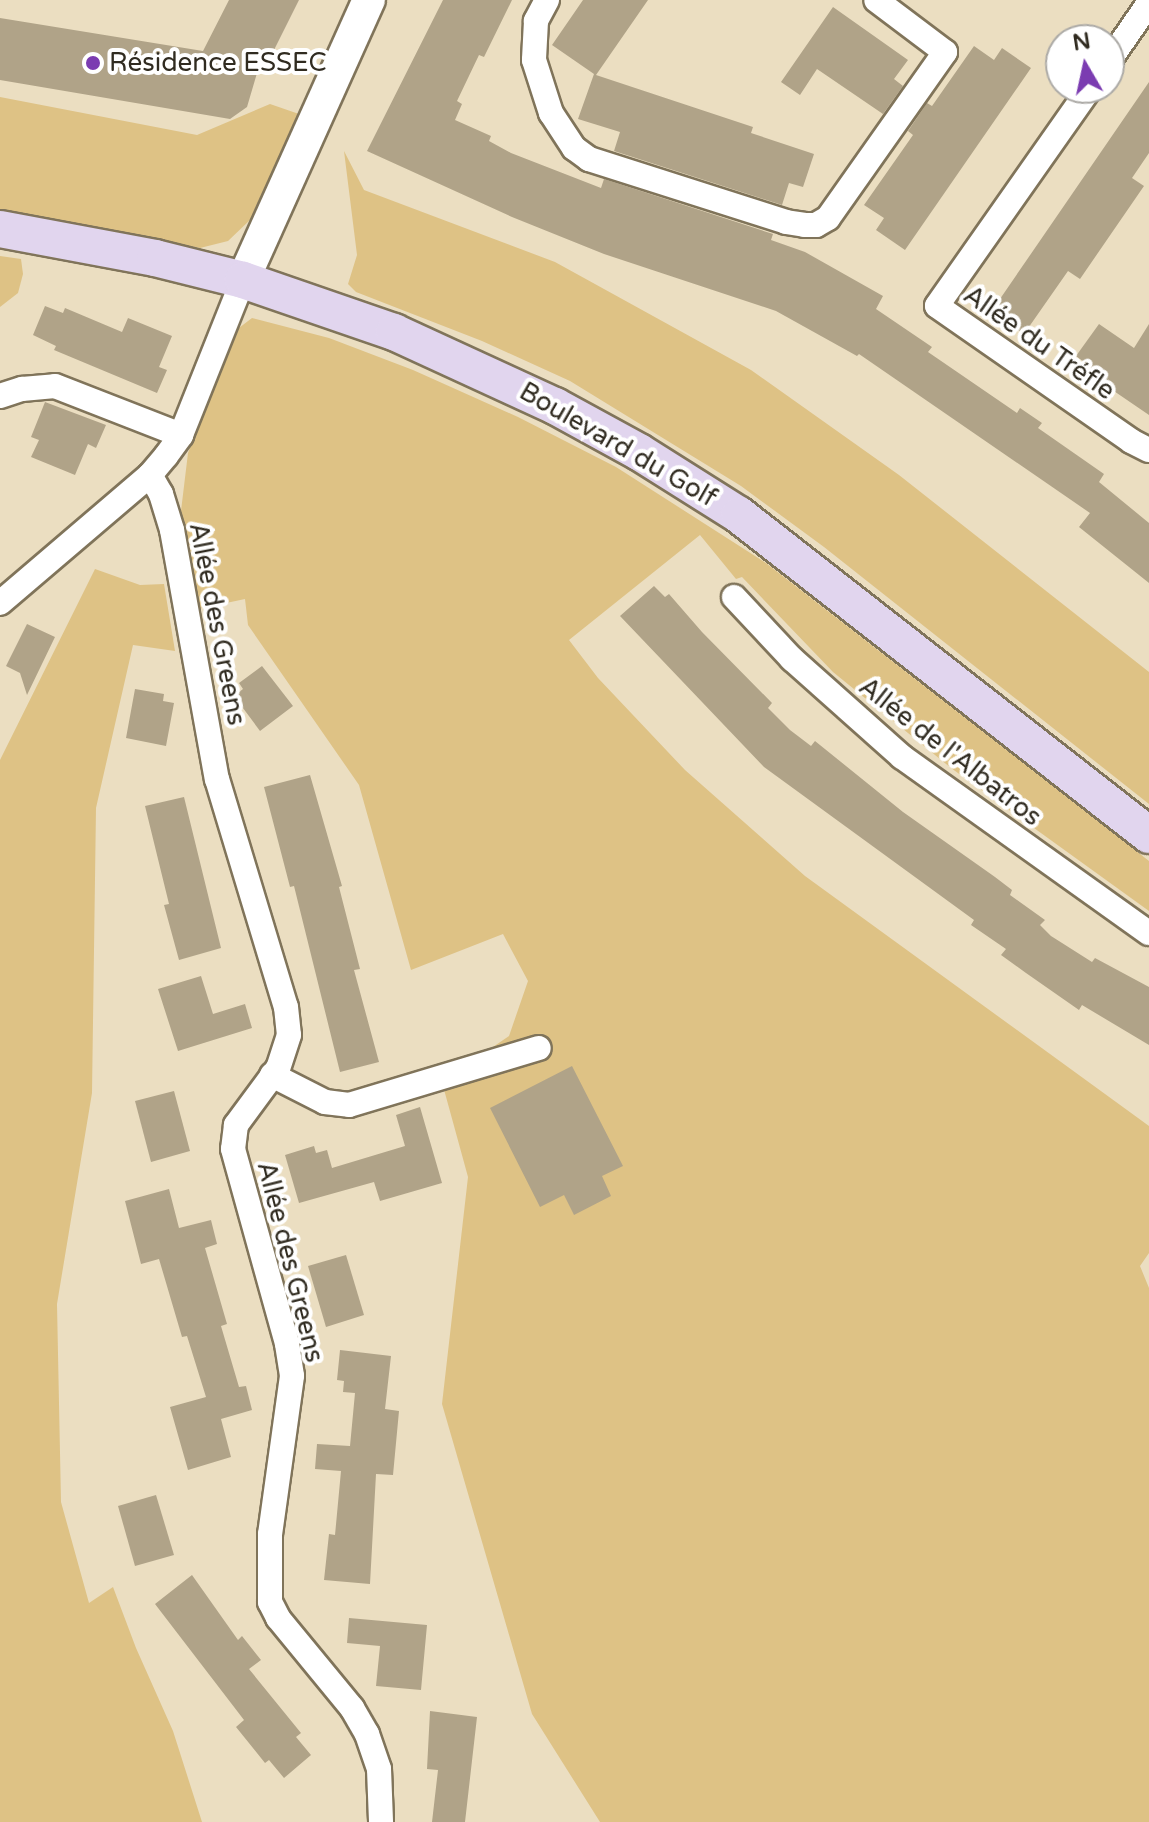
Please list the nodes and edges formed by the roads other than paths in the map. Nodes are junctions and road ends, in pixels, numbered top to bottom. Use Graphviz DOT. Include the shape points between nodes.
graph roads {
  1 [pos="369,0"];
  2 [pos="547,0"];
  3 [pos="876,0"];
  4 [pos="1148,6"];
  5 [pos="1125,38"];
  6 [pos="1079,104"];
  7 [pos="0,229"];
  8 [pos="243,280"];
  9 [pos="0,396"];
  10 [pos="181,435"];
  11 [pos="1149,450"];
  12 [pos="150,475"];
  13 [pos="734,597"];
  14 [pos="0,603"];
  15 [pos="1149,835"];
  16 [pos="1149,933"];
  17 [pos="539,1048"];
  18 [pos="272,1075"];
  19 [pos="381,1822"];
  1 -- 8 [label="street"];
  2 -- 3 [label="street" via="536,21 534,60 551,113 574,148 589,159 805,225 828,218 945,52"];
  4 -- 5 [label="street"];
  6 -- 11 [label="street, Allée du Tréfle" via="937,306"];
  7 -- 8 [label="main road, Boulevard du Golf"];
  8 -- 10 [label="street"];
  8 -- 15 [label="main road, Boulevard du Golf" via="454,357 555,406 690,483 778,544"];
  9 -- 10 [label="street" via="55,386"];
  10 -- 12 [label="street"];
  12 -- 14 [label="street"];
  12 -- 18 [label="street, Allée des Greens" via="172,530 217,779 286,1007 289,1035"];
  13 -- 16 [label="street, Allée de l'Albatros" via="792,659 902,757"];
  17 -- 18 [label="street" via="349,1105 325,1102"];
  18 -- 19 [label="street, Allée des Greens" via="236,1125 233,1149 292,1376 270,1534 270,1602 367,1734 379,1769"];
}
